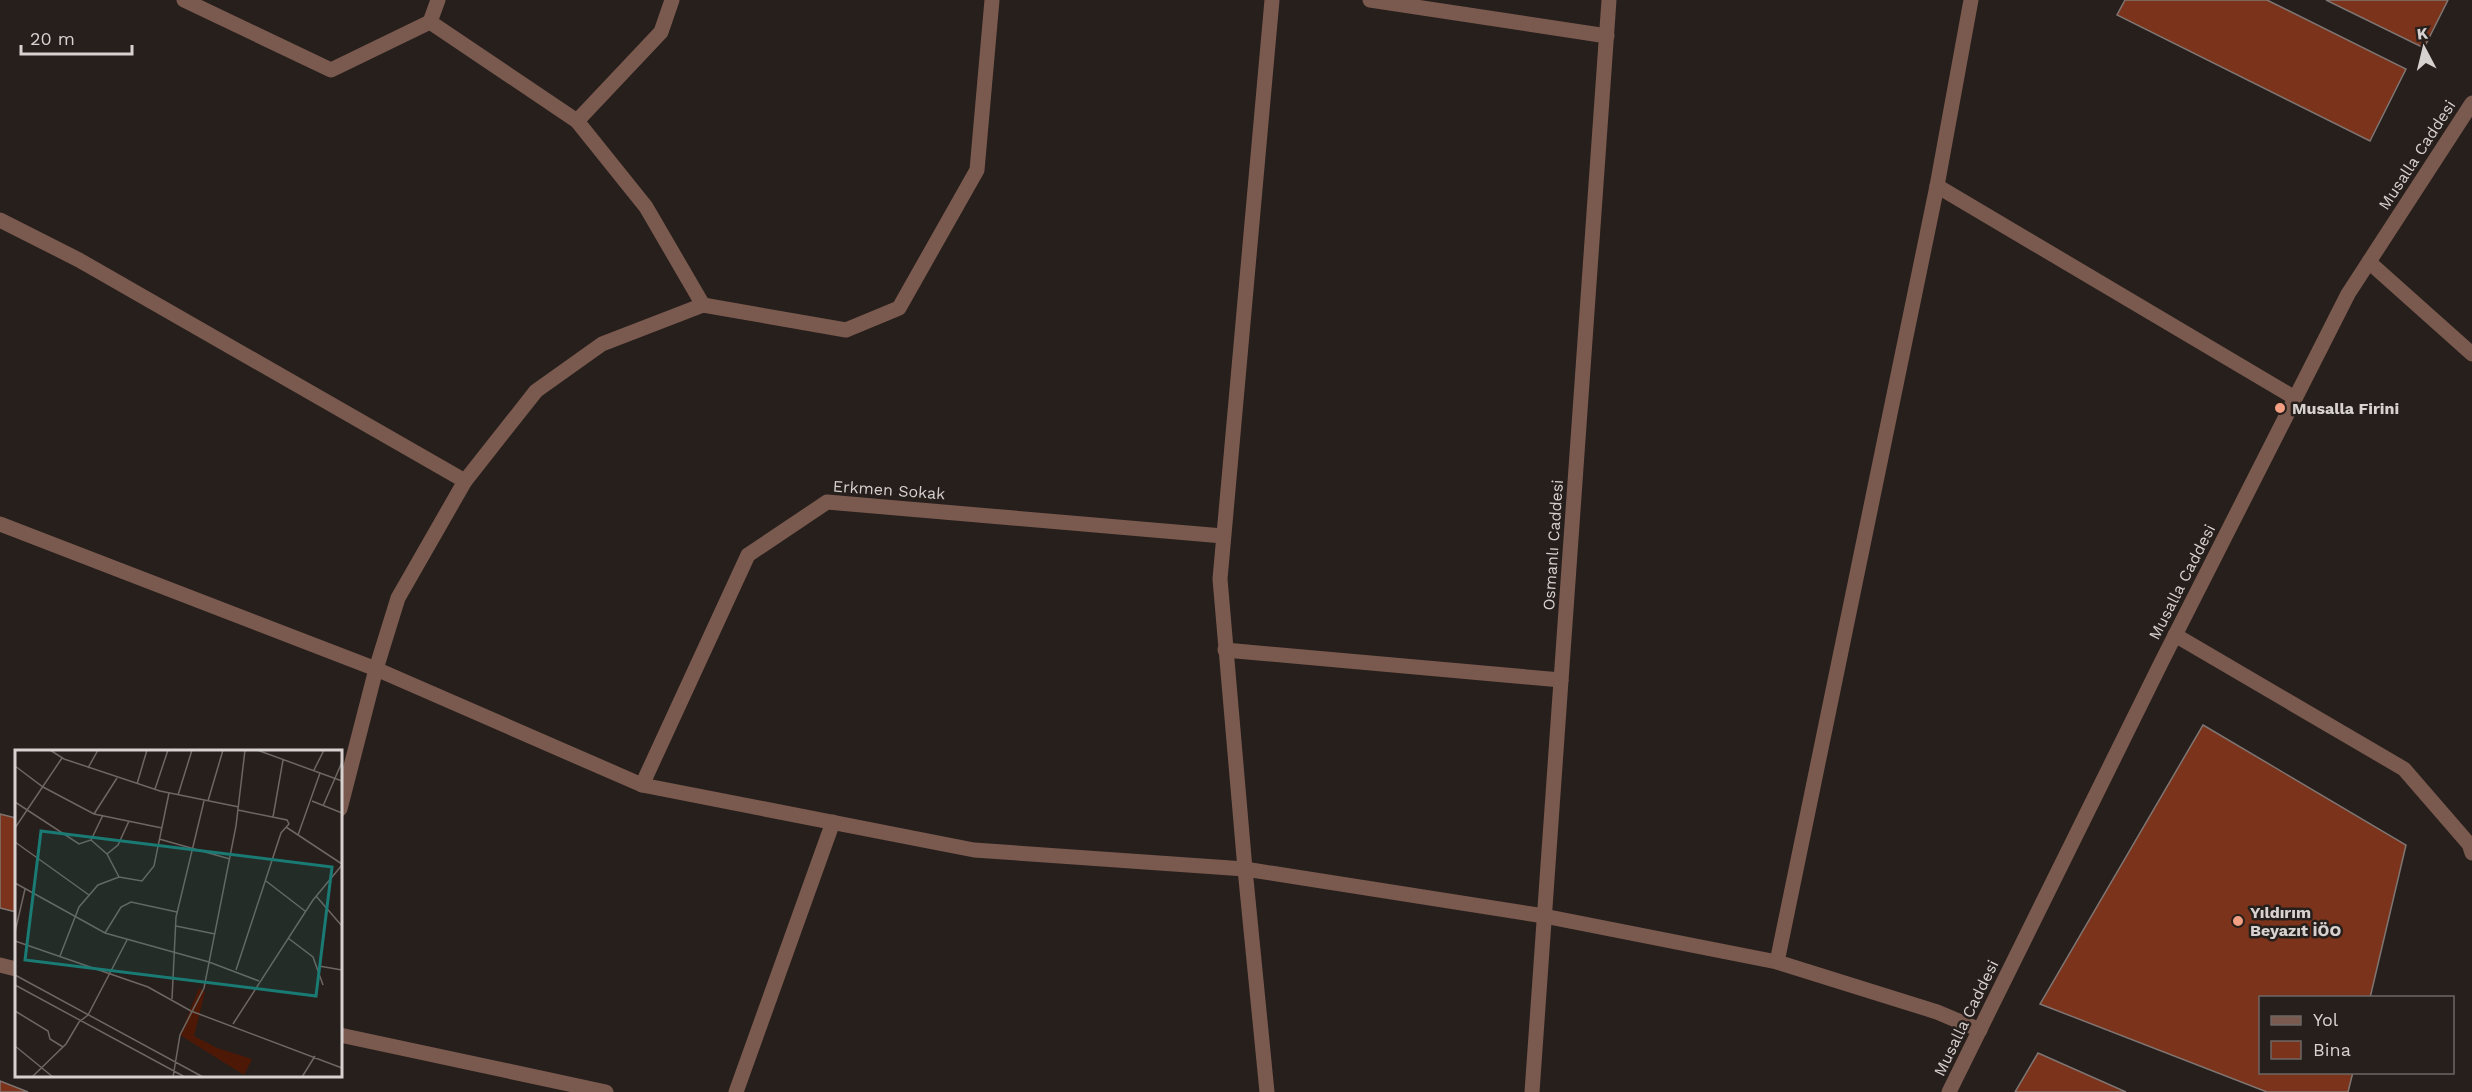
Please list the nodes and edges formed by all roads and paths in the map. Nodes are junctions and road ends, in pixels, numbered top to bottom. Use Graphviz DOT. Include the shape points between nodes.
graph roads {
  1 [pos="184,0"];
  2 [pos="438,0"];
  3 [pos="672,0"];
  4 [pos="993,0"];
  5 [pos="1272,0"];
  6 [pos="1370,0"];
  7 [pos="1609,0"];
  8 [pos="1971,0"];
  9 [pos="430,22"];
  10 [pos="1607,36"];
  11 [pos="2472,103"];
  12 [pos="577,121"];
  13 [pos="1937,186"];
  14 [pos="0,220"];
  15 [pos="2369,262"];
  16 [pos="703,305"];
  17 [pos="2472,354"];
  18 [pos="2295,398"];
  19 [pos="465,481"];
  20 [pos="0,524"];
  21 [pos="1223,536"];
  22 [pos="2175,635"];
  23 [pos="1225,650"];
  24 [pos="376,669"];
  25 [pos="1561,680"];
  26 [pos="642,785"];
  27 [pos="342,801"];
  28 [pos="833,822"];
  29 [pos="2471,848"];
  30 [pos="1245,869"];
  31 [pos="1544,916"];
  32 [pos="1777,962"];
  33 [pos="0,965"];
  34 [pos="15,969"];
  35 [pos="1980,1030"];
  36 [pos="342,1035"];
  37 [pos="606,1092"];
  38 [pos="736,1092"];
  39 [pos="1267,1092"];
  40 [pos="1532,1092"];
  41 [pos="1949,1092"];
  1 -- 9 [label="street" via="331,70"];
  2 -- 9 [label="street"];
  3 -- 12 [label="street" via="662,32"];
  4 -- 16 [label="street" via="978,170 899,308 846,330"];
  5 -- 21 [label="street"];
  6 -- 10 [label="street"];
  7 -- 10 [label="street, Osmanlı Caddesi"];
  8 -- 13 [label="street"];
  9 -- 12 [label="street"];
  10 -- 25 [label="street, Osmanlı Caddesi"];
  11 -- 15 [label="street, Musalla Caddesi"];
  12 -- 16 [label="street" via="646,207"];
  13 -- 18 [label="street"];
  13 -- 32 [label="street"];
  14 -- 19 [label="street" via="79,260"];
  15 -- 17 [label="street"];
  15 -- 18 [label="street, Musalla Caddesi" via="2348,294"];
  16 -- 19 [label="street" via="602,344 536,391"];
  18 -- 22 [label="street, Musalla Caddesi"];
  19 -- 24 [label="street" via="398,597"];
  20 -- 24 [label="street"];
  21 -- 23 [label="street" via="1220,579"];
  21 -- 26 [label="street, Erkmen Sokak" via="827,502 748,555"];
  22 -- 29 [label="street" via="2404,769"];
  22 -- 35 [label="street, Musalla Caddesi"];
  23 -- 25 [label="street"];
  23 -- 30 [label="street"];
  24 -- 26 [label="street"];
  24 -- 27 [label="street"];
  25 -- 31 [label="street, Osmanlı Caddesi"];
  26 -- 28 [label="street"];
  28 -- 30 [label="street" via="974,850"];
  28 -- 38 [label="street"];
  30 -- 31 [label="street"];
  30 -- 39 [label="street"];
  31 -- 32 [label="street"];
  31 -- 40 [label="street, Osmanlı Caddesi"];
  32 -- 35 [label="street" via="1937,1012"];
  33 -- 34 [label="street"];
  35 -- 41 [label="street, Musalla Caddesi"];
  36 -- 37 [label="street"];
}
